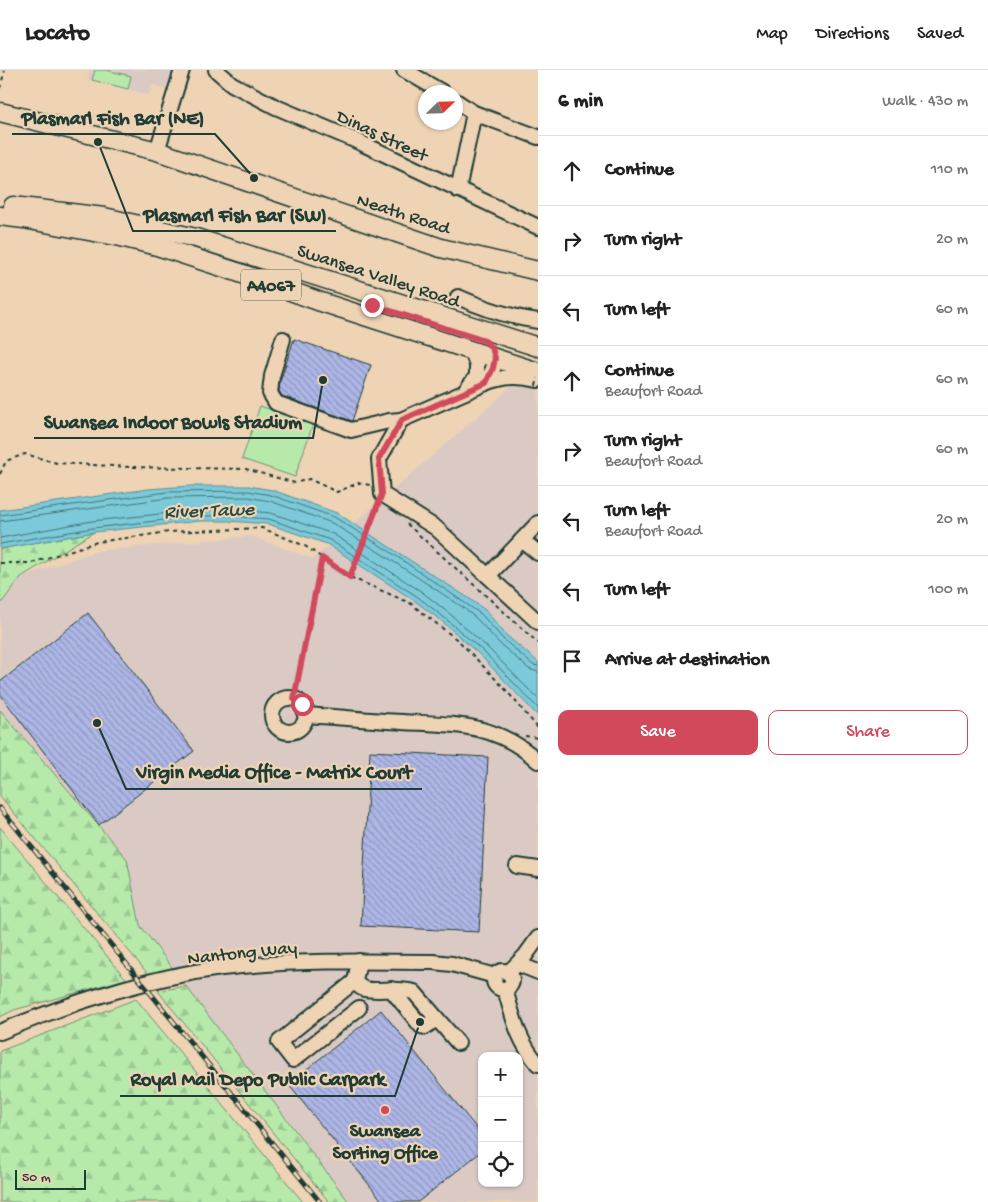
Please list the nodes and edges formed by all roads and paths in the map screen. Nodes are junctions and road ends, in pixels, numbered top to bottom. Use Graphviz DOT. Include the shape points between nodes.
graph roads {
  1 [pos="5,70"];
  2 [pos="182,70"];
  3 [pos="216,70"];
  4 [pos="412,72"];
  5 [pos="432,85"];
  6 [pos="0,88"];
  7 [pos="463,106"];
  8 [pos="0,112"];
  9 [pos="474,113"];
  10 [pos="538,137"];
  11 [pos="157,151"];
  12 [pos="458,190"];
  13 [pos="0,204"];
  14 [pos="0,216"];
  15 [pos="538,227"];
  16 [pos="538,272"];
  17 [pos="306,273"];
  18 [pos="458,297"];
  19 [pos="538,321"];
  20 [pos="283,338"];
  21 [pos="538,346"];
  22 [pos="472,351"];
  23 [pos="495,358"];
  24 [pos="537,379"];
  25 [pos="486,383"];
  26 [pos="464,392"];
  27 [pos="402,420"];
  28 [pos="0,474"];
  29 [pos="382,494"];
  30 [pos="401,520"];
  31 [pos="538,523"];
  32 [pos="522,540"];
  33 [pos="538,553"];
  34 [pos="322,558"];
  35 [pos="0,563"];
  36 [pos="488,576"];
  37 [pos="350,577"];
  38 [pos="538,622"];
  39 [pos="538,643"];
  40 [pos="294,699"];
  41 [pos="305,715"];
  42 [pos="538,728"];
  43 [pos="538,761"];
  44 [pos="517,866"];
  45 [pos="538,870"];
  46 [pos="538,938"];
  47 [pos="359,961"];
  48 [pos="507,971"];
  49 [pos="538,972"];
  50 [pos="355,981"];
  51 [pos="359,1008"];
  52 [pos="0,1032"];
  53 [pos="458,1043"];
  54 [pos="538,1064"];
  1 -- 6 [label="path"];
  2 -- 11 [label="street"];
  3 -- 12 [label="street, Dinas Street" via="232,84 276,106"];
  4 -- 5 [label="street"];
  7 -- 9 [label="street"];
  8 -- 11 [label="main road, Neath Road"];
  9 -- 10 [label="street"];
  9 -- 12 [label="street"];
  11 -- 16 [label="main road, Neath Road" via="441,248"];
  12 -- 15 [label="street, Dinas Street"];
  13 -- 17 [label="main road, Swansea Valley Road / A4067" via="145,225"];
  14 -- 22 [label="main road, A4067" via="121,236 157,246"];
  17 -- 21 [label="main road, Swansea Valley Road / A4067"];
  17 -- 23 [label="main road" via="372,305 485,341"];
  18 -- 19 [label="street" via="512,318"];
  20 -- 27 [label="street" via="270,393 276,403 351,430"];
  22 -- 23 [label="main road, A4067"];
  22 -- 26 [label="street" via="478,365 477,376"];
  23 -- 24 [label="main road, A4067"];
  23 -- 25 [label="street"];
  24 -- 25 [label="street" via="504,377"];
  25 -- 26 [label="street"];
  26 -- 27 [label="street"];
  27 -- 29 [label="street" via="379,459"];
  28 -- 29 [label="path" via="6,461 25,454 58,464 246,469 295,483 309,479 337,492 358,483 370,484"];
  29 -- 36 [label="street" via="436,528"];
  29 -- 37 [label="path"];
  30 -- 39 [label="path"];
  31 -- 32 [label="street"];
  32 -- 33 [label="street"];
  32 -- 36 [label="street"];
  34 -- 35 [label="path" via="305,546 262,528 169,532 97,542 31,563"];
  34 -- 37 [label="path"];
  34 -- 40 [label="path"];
  36 -- 38 [label="street"];
  37 -- 42 [label="path" via="410,603 460,642"];
  40 -- 41 [label="street" via="302,704"];
  40 -- 41 [label="street" via="282,699 274,707 272,715 276,726 285,731 295,730"];
  41 -- 43 [label="street" via="461,724 495,733"];
  44 -- 45 [label="street"];
  46 -- 48 [label="street"];
  47 -- 48 [label="street, Nantong Way" via="434,962"];
  47 -- 50 [label="street"];
  47 -- 52 [label="street, Nantong Way" via="221,968 189,974 98,997"];
  48 -- 49 [label="street, Nantong Way"];
  48 -- 54 [label="street" via="512,982 504,989 516,1031"];
  50 -- 51 [label="street" via="279,1042 293,1060"];
  50 -- 53 [label="street" via="365,989 414,992"];
}
